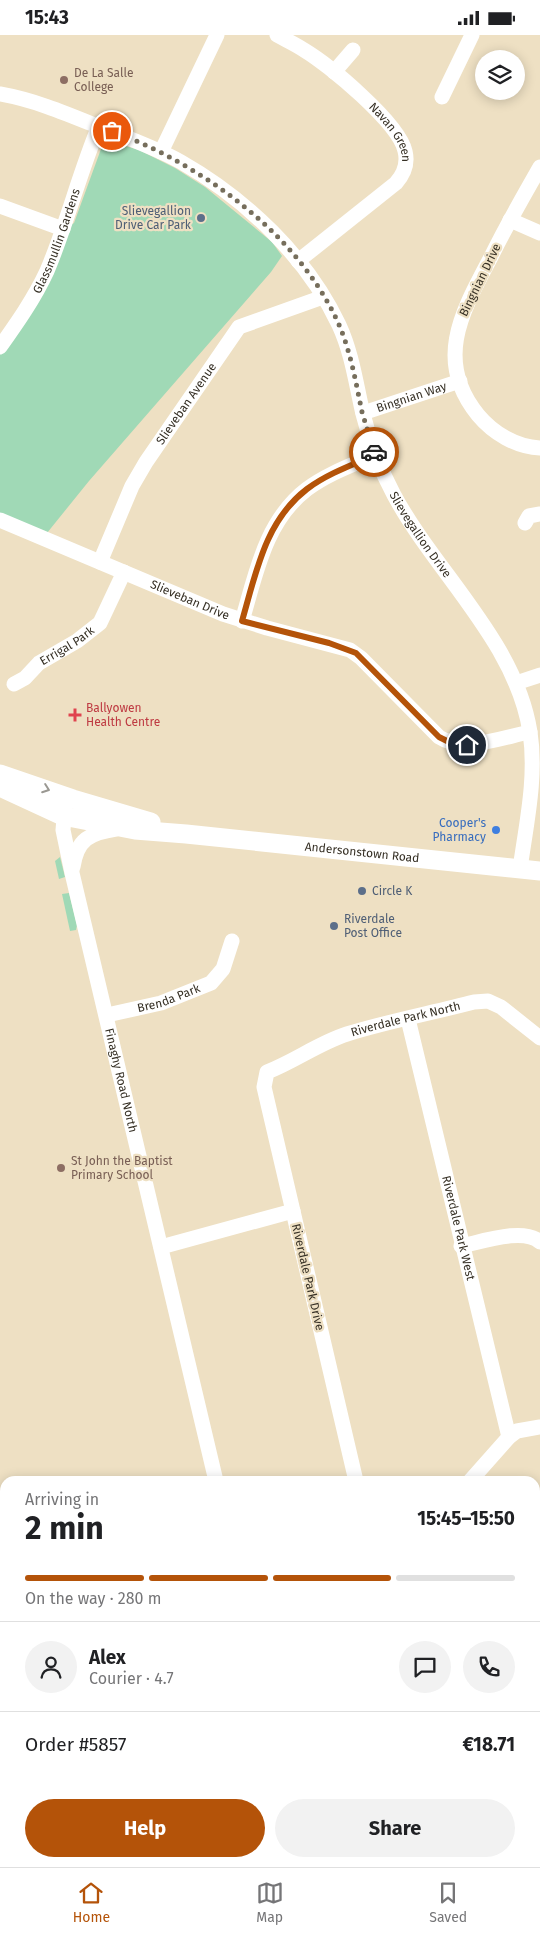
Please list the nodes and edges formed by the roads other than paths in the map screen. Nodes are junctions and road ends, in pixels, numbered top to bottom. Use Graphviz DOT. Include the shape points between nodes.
graph roads {
  1 [pos="217,35"];
  2 [pos="277,35"];
  3 [pos="472,35"];
  4 [pos="353,50"];
  5 [pos="334,72"];
  6 [pos="0,94"];
  7 [pos="442,97"];
  8 [pos="99,126"];
  9 [pos="161,152"];
  10 [pos="540,167"];
  11 [pos="0,206"];
  12 [pos="510,220"];
  13 [pos="63,229"];
  14 [pos="540,233"];
  15 [pos="298,261"];
  16 [pos="323,297"];
  17 [pos="1,344"];
  18 [pos="460,381"];
  19 [pos="363,413"];
  20 [pos="540,449"];
  21 [pos="375,455"];
  22 [pos="540,514"];
  23 [pos="0,520"];
  24 [pos="525,523"];
  25 [pos="100,562"];
  26 [pos="124,572"];
  27 [pos="242,621"];
  28 [pos="540,675"];
  29 [pos="516,683"];
  30 [pos="14,684"];
  31 [pos="530,732"];
  32 [pos="0,774"];
  33 [pos="0,787"];
  34 [pos="68,797"];
  35 [pos="63,816"];
  36 [pos="125,828"];
  37 [pos="186,834"];
  38 [pos="520,869"];
  39 [pos="540,871"];
  40 [pos="72,873"];
  41 [pos="232,941"];
  42 [pos="107,1015"];
  43 [pos="408,1019"];
  44 [pos="540,1038"];
  45 [pos="268,1072"];
  46 [pos="293,1211"];
  47 [pos="540,1242"];
  48 [pos="461,1246"];
  49 [pos="161,1247"];
  50 [pos="540,1427"];
  51 [pos="509,1437"];
  52 [pos="215,1476"];
  53 [pos="355,1476"];
  54 [pos="474,1476"];
  1 -- 9 [label="street"];
  2 -- 5 [label="street, Navan Green"];
  3 -- 7 [label="street"];
  4 -- 5 [label="street"];
  5 -- 15 [label="street, Navan Green" via="397,132 405,151 405,165 396,183"];
  6 -- 8 [label="street, Slievegallion Drive" via="35,102"];
  8 -- 9 [label="street, Slievegallion Drive"];
  8 -- 13 [label="street, Glassmullin Gardens"];
  9 -- 15 [label="street, Slievegallion Drive" via="225,191 266,226"];
  10 -- 12 [label="street, Bingnian Drive"];
  11 -- 13 [label="street"];
  12 -- 14 [label="street"];
  12 -- 18 [label="street, Bingnian Drive" via="462,314 455,347"];
  13 -- 17 [label="street, Glassmullin Gardens" via="34,296"];
  15 -- 16 [label="street, Slievegallion Drive"];
  16 -- 19 [label="street, Slievegallion Drive" via="343,335"];
  16 -- 25 [label="street, Slieveban Avenue" via="239,327 136,478"];
  18 -- 19 [label="street, Bingnian Way"];
  18 -- 20 [label="street, Bingnian Drive" via="466,399 484,422 512,441"];
  19 -- 21 [label="street, Slievegallion Drive"];
  21 -- 27 [label="street" via="306,489 278,519 267,540"];
  21 -- 29 [label="street, Slievegallion Drive" via="410,524 484,626"];
  22 -- 24 [label="street" via="529,516"];
  23 -- 25 [label="street, Slieveban Drive"];
  25 -- 26 [label="street, Slieveban Drive"];
  26 -- 27 [label="street, Slieveban Drive"];
  26 -- 30 [label="street, Errigal Park" via="100,623 39,663"];
  27 -- 31 [label="street, Slieveban Drive" via="356,653 447,742 472,744"];
  28 -- 29 [label="street"];
  29 -- 31 [label="street, Slievegallion Drive"];
  31 -- 38 [label="street, Slievegallion Drive" via="530,795"];
  32 -- 34 [label="main road, Andersonstown Road, one-way"];
  33 -- 35 [label="main road, Andersonstown Road"];
  34 -- 35 [label="street, Finaghy Road North"];
  34 -- 37 [label="main road, Andersonstown Road"];
  35 -- 36 [label="main road, Andersonstown Road"];
  35 -- 40 [label="street, Finaghy Road North"];
  36 -- 37 [label="main road, Andersonstown Road"];
  36 -- 40 [label="street" via="93,833 77,850"];
  37 -- 38 [label="main road, Andersonstown Road"];
  38 -- 39 [label="main road, Andersonstown Road"];
  40 -- 42 [label="street, Finaghy Road North"];
  41 -- 42 [label="street, Brenda Park" via="223,969 211,983 160,1003"];
  42 -- 49 [label="street, Finaghy Road North"];
  43 -- 44 [label="street, Riverdale Park North" via="488,1001 501,1007"];
  43 -- 45 [label="street, Riverdale Park North" via="324,1042"];
  43 -- 48 [label="street, Riverdale Park West"];
  45 -- 46 [label="street, Riverdale Park Drive" via="264,1087"];
  46 -- 49 [label="street"];
  46 -- 53 [label="street, Riverdale Park Drive"];
  47 -- 48 [label="street" via="535,1238 515,1235"];
  48 -- 51 [label="street, Riverdale Park West"];
  49 -- 52 [label="street, Finaghy Road North"];
  50 -- 51 [label="street" via="517,1431"];
  51 -- 54 [label="street"];
}
